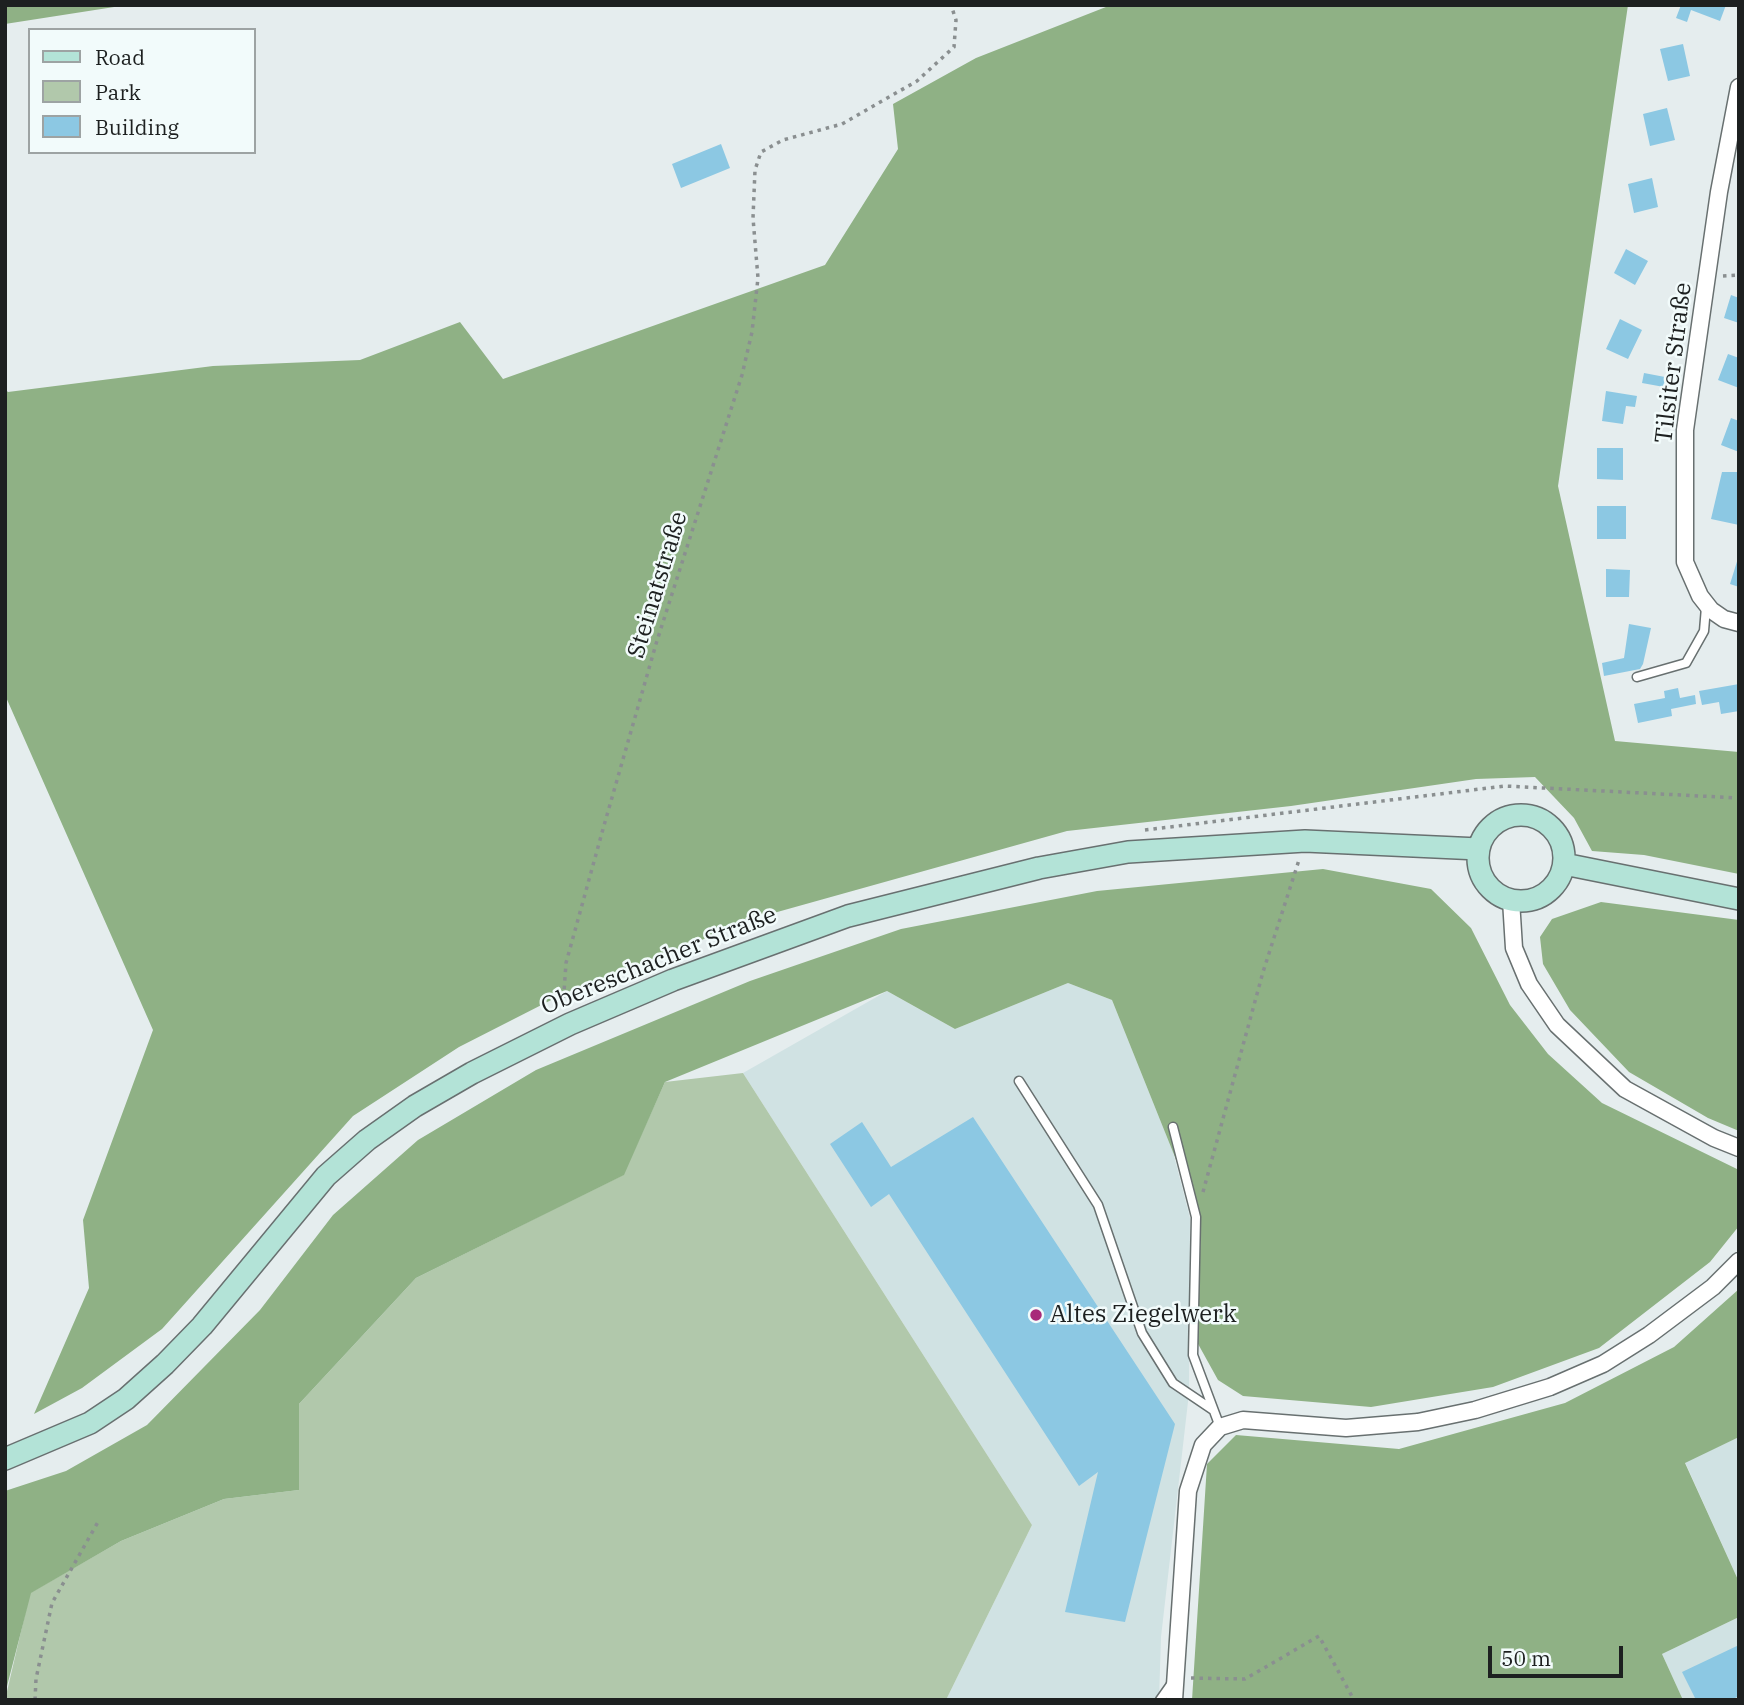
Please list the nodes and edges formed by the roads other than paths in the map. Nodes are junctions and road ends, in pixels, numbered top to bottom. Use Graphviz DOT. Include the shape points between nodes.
graph roads {
  1 [pos="1739,87"];
  2 [pos="1706,604"];
  3 [pos="1739,623"];
  4 [pos="1637,677"];
  5 [pos="1479,849"];
  6 [pos="1564,864"];
  7 [pos="1739,899"];
  8 [pos="1511,900"];
  9 [pos="1018,1081"];
  10 [pos="1173,1127"];
  11 [pos="1739,1148"];
  12 [pos="1739,1261"];
  13 [pos="1213,1410"];
  14 [pos="1220,1427"];
  15 [pos="5,1459"];
  16 [pos="1175,1678"];
  17 [pos="1160,1700"];
  18 [pos="1174,1700"];
  1 -- 2 [label="street, Tilsiter Straße" via="1685,430 1685,562"];
  2 -- 3 [label="street" via="1724,619"];
  2 -- 4 [label="lane" via="1704,631 1686,663"];
  5 -- 6 [label="main road" via="1497,822 1529,816 1549,824 1556,833 1562,842"];
  5 -- 8 [label="main road" via="1484,881"];
  5 -- 15 [label="main road, Obereschacher Straße" via="1305,841 1128,852 1039,868 936,892 774,941 566,1016 415,1106 326,1175 202,1326 126,1399 90,1423"];
  6 -- 7 [label="main road"];
  6 -- 8 [label="main road" via="1545,894 1534,900"];
  8 -- 11 [label="street" via="1514,948 1528,984 1557,1025 1625,1089"];
  9 -- 13 [label="lane" via="1098,1205 1142,1333 1173,1383"];
  10 -- 13 [label="lane" via="1196,1217 1193,1355"];
  12 -- 14 [label="street" via="1713,1287 1649,1335 1603,1364 1550,1387 1418,1422 1346,1428 1242,1420"];
  13 -- 14 [label="lane"];
  14 -- 16 [label="street" via="1203,1445 1188,1491"];
  16 -- 17 [label="lane"];
  16 -- 18 [label="street"];
}
